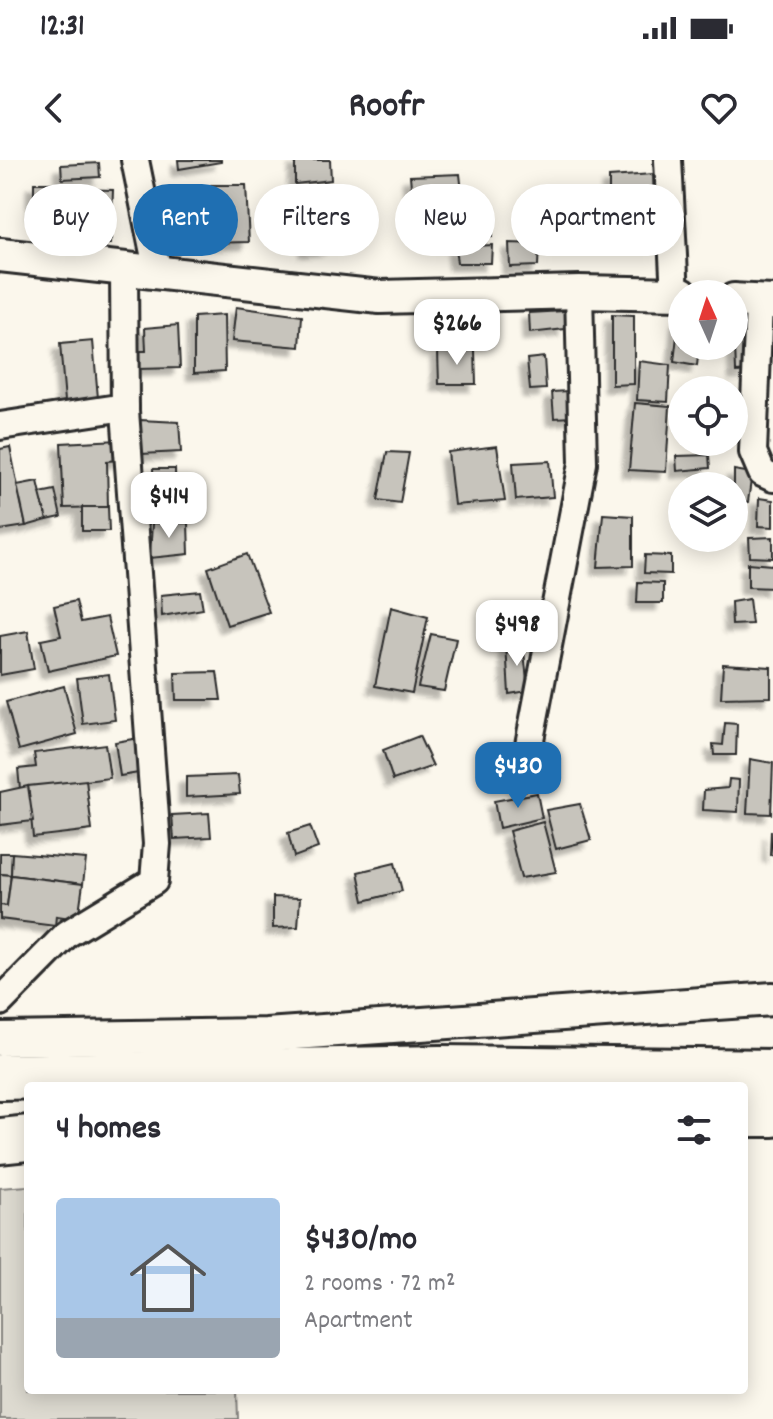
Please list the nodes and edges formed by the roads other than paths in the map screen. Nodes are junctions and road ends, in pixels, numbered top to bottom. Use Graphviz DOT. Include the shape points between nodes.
graph roads {
  1 [pos="135,160"];
  2 [pos="668,160"];
  3 [pos="0,255"];
  4 [pos="124,271"];
  5 [pos="158,273"];
  6 [pos="678,280"];
  7 [pos="579,292"];
  8 [pos="668,294"];
  9 [pos="755,302"];
  10 [pos="125,407"];
  11 [pos="0,426"];
  12 [pos="773,478"];
  13 [pos="523,776"];
  14 [pos="773,999"];
  15 [pos="0,1002"];
  16 [pos="0,1039"];
  17 [pos="773,1072"];
  18 [pos="0,1077"];
  19 [pos="748,1114"];
  20 [pos="773,1114"];
  21 [pos="24,1131"];
  22 [pos="0,1132"];
  23 [pos="24,1138"];
  24 [pos="0,1141"];
  1 -- 5 [label="street"];
  2 -- 6 [label="street"];
  3 -- 4 [label="street"];
  4 -- 5 [label="street"];
  4 -- 10 [label="street"];
  5 -- 7 [label="street" via="380,297"];
  7 -- 8 [label="street"];
  7 -- 13 [label="street" via="583,463"];
  9 -- 12 [label="street" via="753,452 762,473"];
  10 -- 11 [label="street"];
  10 -- 15 [label="street" via="157,844 154,881 67,934"];
  14 -- 16 [label="street" via="266,1035"];
  17 -- 18 [label="highway" via="440,1068"];
  19 -- 20 [label="highway"];
  21 -- 22 [label="highway"];
  23 -- 24 [label="highway"];
}
